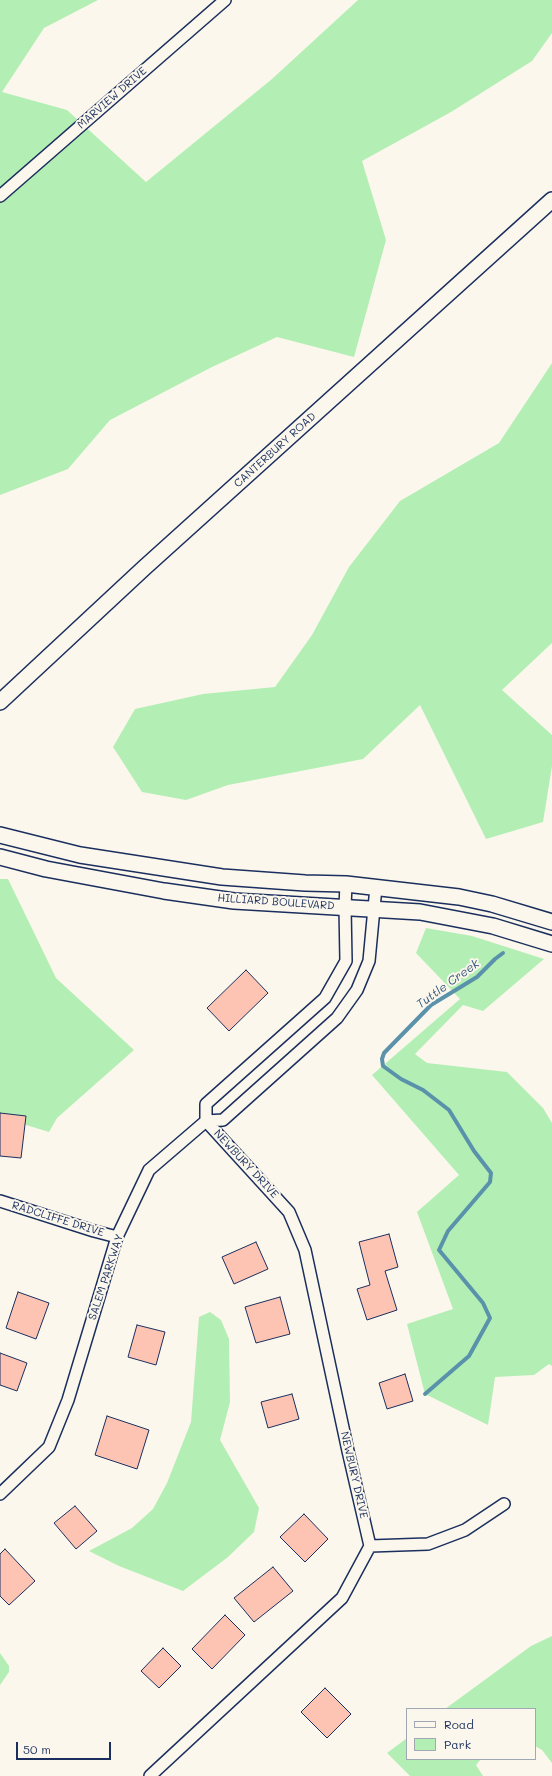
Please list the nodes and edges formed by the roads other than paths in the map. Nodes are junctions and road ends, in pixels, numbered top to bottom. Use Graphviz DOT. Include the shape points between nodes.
graph roads {
  1 [pos="225,0"];
  2 [pos="0,196"];
  3 [pos="552,200"];
  4 [pos="0,702"];
  5 [pos="0,835"];
  6 [pos="0,857"];
  7 [pos="346,884"];
  8 [pos="376,887"];
  9 [pos="345,907"];
  10 [pos="375,909"];
  11 [pos="552,922"];
  12 [pos="552,944"];
  13 [pos="206,1121"];
  14 [pos="0,1201"];
  15 [pos="117,1236"];
  16 [pos="0,1494"];
  17 [pos="504,1504"];
  18 [pos="370,1546"];
  19 [pos="150,1776"];
  1 -- 2 [label="street, MARVIEW DRIVE"];
  3 -- 4 [label="main road, CANTERBURY ROAD"];
  5 -- 7 [label="main road, HILLIARD BOULEVARD" via="80,855 177,871 257,880"];
  6 -- 9 [label="main road, HILLIARD BOULEVARD" via="46,869 164,891 234,901"];
  7 -- 8 [label="main road, HILLIARD BOULEVARD"];
  7 -- 9 [label="street"];
  8 -- 10 [label="street"];
  8 -- 11 [label="main road, HILLIARD BOULEVARD" via="459,897"];
  9 -- 10 [label="main road, HILLIARD BOULEVARD"];
  9 -- 13 [label="street" via="346,962 325,998 206,1104"];
  10 -- 12 [label="main road, HILLIARD BOULEVARD" via="420,912 493,926"];
  10 -- 13 [label="street" via="369,961 357,990 337,1018 223,1120"];
  13 -- 15 [label="street, SALEM PARKWAY" via="149,1170"];
  13 -- 18 [label="street, NEWBURY DRIVE" via="289,1212 305,1250"];
  14 -- 15 [label="street, RADCLIFFE DRIVE"];
  15 -- 16 [label="street, SALEM PARKWAY" via="68,1400 49,1447"];
  17 -- 18 [label="street" via="465,1530 428,1544"];
  18 -- 19 [label="street" via="342,1598"];
}
